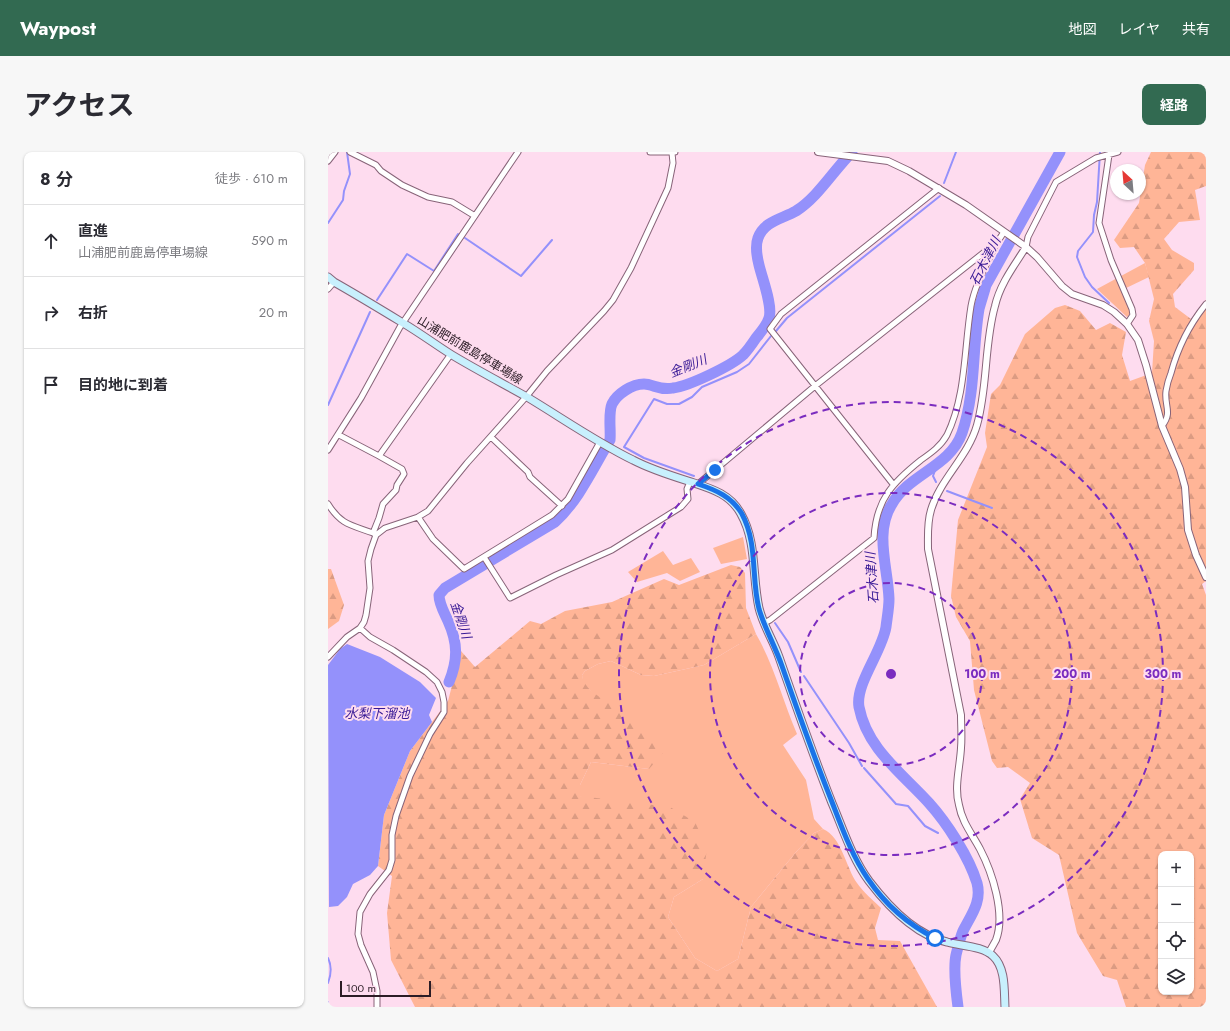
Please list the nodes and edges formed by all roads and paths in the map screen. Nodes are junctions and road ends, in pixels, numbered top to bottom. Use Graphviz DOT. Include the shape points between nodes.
graph roads {
  1 [pos="335,152"];
  2 [pos="350,152"];
  3 [pos="518,152"];
  4 [pos="650,152"];
  5 [pos="673,152"];
  6 [pos="818,152"];
  7 [pos="1118,152"];
  8 [pos="1104,155"];
  9 [pos="859,156"];
  10 [pos="328,161"];
  11 [pos="939,188"];
  12 [pos="475,216"];
  13 [pos="1005,232"];
  14 [pos="996,244"];
  15 [pos="1026,247"];
  16 [pos="330,279"];
  17 [pos="328,289"];
  18 [pos="1206,304"];
  19 [pos="404,323"];
  20 [pos="1127,324"];
  21 [pos="452,354"];
  22 [pos="816,386"];
  23 [pos="526,397"];
  24 [pos="1162,426"];
  25 [pos="339,435"];
  26 [pos="491,437"];
  27 [pos="600,442"];
  28 [pos="328,450"];
  29 [pos="379,456"];
  30 [pos="690,482"];
  31 [pos="698,484"];
  32 [pos="893,484"];
  33 [pos="328,504"];
  34 [pos="562,506"];
  35 [pos="418,517"];
  36 [pos="374,534"];
  37 [pos="484,557"];
  38 [pos="1206,577"];
  39 [pos="764,623"];
  40 [pos="360,628"];
  41 [pos="328,657"];
  42 [pos="989,953"];
  43 [pos="377,1007"];
  44 [pos="1005,1007"];
  1 -- 10 [label="street"];
  2 -- 12 [label="street" via="376,165 381,172 402,184 428,197 452,202"];
  3 -- 12 [label="street"];
  4 -- 5 [label="street"];
  5 -- 23 [label="street" via="668,188 617,294"];
  6 -- 9 [label="street"];
  7 -- 8 [label="street"];
  8 -- 15 [label="street" via="1056,182 1028,237"];
  8 -- 20 [label="street" via="1099,223 1111,260 1132,309 1133,314"];
  9 -- 11 [label="street" via="888,161"];
  11 -- 13 [label="street"];
  11 -- 22 [label="street" via="781,314 770,329"];
  12 -- 19 [label="street"];
  13 -- 14 [label="street"];
  13 -- 15 [label="street"];
  14 -- 22 [label="street"];
  14 -- 32 [label="street" via="978,282 971,305 956,413 946,436 935,450"];
  15 -- 20 [label="street" via="1072,294 1103,305"];
  15 -- 42 [label="street" via="1000,289 995,305 983,401 977,426 970,444 939,492 931,508 928,522 928,549 961,715 958,805 990,871 999,911 999,928"];
  16 -- 17 [label="street"];
  16 -- 19 [label="main road, 山浦肥前鹿島停車場線"];
  18 -- 24 [label="street" via="1184,336 1175,359 1166,390 1169,412"];
  19 -- 21 [label="main road, 山浦肥前鹿島停車場線"];
  19 -- 25 [label="street"];
  20 -- 24 [label="street" via="1138,340"];
  21 -- 23 [label="main road, 山浦肥前鹿島停車場線"];
  21 -- 29 [label="street"];
  22 -- 31 [label="street"];
  22 -- 32 [label="street"];
  23 -- 26 [label="street"];
  23 -- 27 [label="main road, 山浦肥前鹿島停車場線"];
  24 -- 38 [label="street" via="1185,486 1188,530"];
  25 -- 28 [label="street"];
  25 -- 29 [label="street"];
  26 -- 34 [label="street"];
  26 -- 35 [label="street" via="428,511"];
  27 -- 30 [label="main road, 山浦肥前鹿島停車場線" via="647,467"];
  27 -- 34 [label="street"];
  29 -- 36 [label="street" via="402,469 404,474 396,490 382,504"];
  30 -- 31 [label="main road"];
  30 -- 37 [label="street" via="687,489 688,499 681,507 612,550 510,598"];
  31 -- 39 [label="main road" via="731,500 742,515 751,542 759,608"];
  32 -- 39 [label="street" via="878,509 874,538"];
  33 -- 36 [label="street" via="335,515 346,524"];
  34 -- 37 [label="street" via="552,515"];
  35 -- 36 [label="street" via="393,524"];
  35 -- 37 [label="street" via="433,539 464,569"];
  36 -- 40 [label="street" via="368,561 370,588 366,615"];
  39 -- 42 [label="main road" via="777,650 806,737 848,842 868,879 905,920 921,931 946,942"];
  40 -- 41 [label="street" via="347,637"];
  40 -- 43 [label="street" via="426,672 437,682 444,702 444,712 430,734 410,776 396,816 389,870 363,904 360,912 358,934 373,972"];
  42 -- 44 [label="main road" via="995,957 1000,967"];
}
